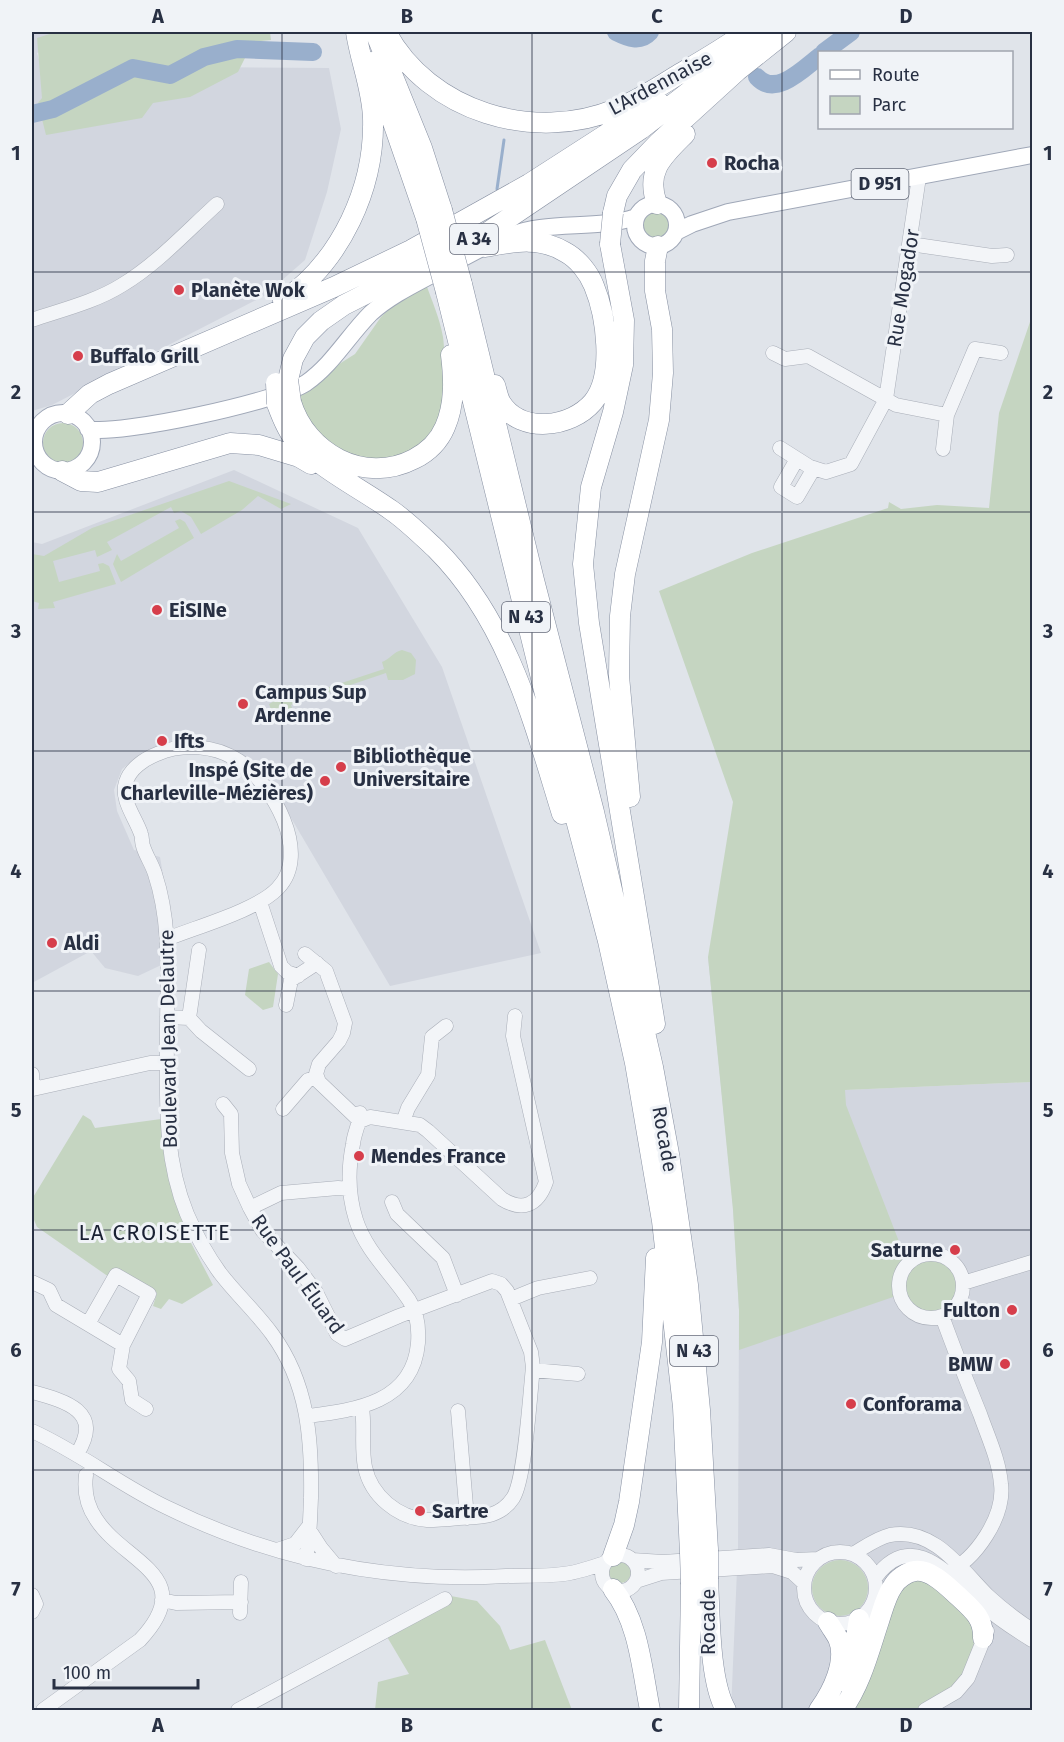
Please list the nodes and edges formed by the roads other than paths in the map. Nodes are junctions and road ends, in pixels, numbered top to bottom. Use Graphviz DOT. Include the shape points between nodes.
graph roads {
  1 [pos="358,32"];
  2 [pos="375,32"];
  3 [pos="386,32"];
  4 [pos="746,32"];
  5 [pos="766,32"];
  6 [pos="787,32"];
  7 [pos="727,46"];
  8 [pos="658,101"];
  9 [pos="1032,155"];
  10 [pos="919,177"];
  11 [pos="217,204"];
  12 [pos="434,214"];
  13 [pos="677,214"];
  14 [pos="636,217"];
  15 [pos="573,224"];
  16 [pos="637,235"];
  17 [pos="910,244"];
  18 [pos="658,246"];
  19 [pos="485,247"];
  20 [pos="1007,255"];
  21 [pos="454,288"];
  22 [pos="32,320"];
  23 [pos="231,333"];
  24 [pos="474,333"];
  25 [pos="773,353"];
  26 [pos="1001,353"];
  27 [pos="282,382"];
  28 [pos="886,399"];
  29 [pos="284,403"];
  30 [pos="68,414"];
  31 [pos="947,415"];
  32 [pos="88,429"];
  33 [pos="130,429"];
  34 [pos="34,431"];
  35 [pos="780,448"];
  36 [pos="91,449"];
  37 [pos="943,449"];
  38 [pos="34,452"];
  39 [pos="797,459"];
  40 [pos="814,468"];
  41 [pos="62,471"];
  42 [pos="349,482"];
  43 [pos="260,902"];
  44 [pos="167,939"];
  45 [pos="608,941"];
  46 [pos="200,950"];
  47 [pos="305,954"];
  48 [pos="317,963"];
  49 [pos="298,976"];
  50 [pos="286,1005"];
  51 [pos="515,1016"];
  52 [pos="167,1017"];
  53 [pos="654,1017"];
  54 [pos="189,1018"];
  55 [pos="446,1026"];
  56 [pos="167,1064"];
  57 [pos="249,1069"];
  58 [pos="32,1074"];
  59 [pos="317,1078"];
  60 [pos="223,1104"];
  61 [pos="283,1108"];
  62 [pos="360,1114"];
  63 [pos="404,1122"];
  64 [pos="669,1154"];
  65 [pos="657,1183"];
  66 [pos="350,1189"];
  67 [pos="392,1202"];
  68 [pos="250,1208"];
  69 [pos="1032,1262"];
  70 [pos="590,1278"];
  71 [pos="32,1282"];
  72 [pos="963,1283"];
  73 [pos="458,1294"];
  74 [pos="511,1299"];
  75 [pos="414,1311"];
  76 [pos="942,1316"];
  77 [pos="88,1324"];
  78 [pos="123,1345"];
  79 [pos="533,1370"];
  80 [pos="578,1374"];
  81 [pos="32,1392"];
  82 [pos="362,1408"];
  83 [pos="146,1409"];
  84 [pos="458,1411"];
  85 [pos="308,1416"];
  86 [pos="32,1431"];
  87 [pos="77,1454"];
  88 [pos="86,1475"];
  89 [pos="466,1518"];
  90 [pos="310,1527"];
  91 [pos="277,1550"];
  92 [pos="699,1551"];
  93 [pos="853,1554"];
  94 [pos="306,1559"];
  95 [pos="818,1559"];
  96 [pos="609,1560"];
  97 [pos="632,1560"];
  98 [pos="959,1565"];
  99 [pos="336,1566"];
  100 [pos="946,1573"];
  101 [pos="569,1574"];
  102 [pos="875,1578"];
  103 [pos="636,1581"];
  104 [pos="699,1581"];
  105 [pos="242,1582"];
  106 [pos="804,1583"];
  107 [pos="609,1586"];
  108 [pos="32,1595"];
  109 [pos="445,1599"];
  110 [pos="162,1600"];
  111 [pos="981,1604"];
  112 [pos="32,1612"];
  113 [pos="859,1618"];
  114 [pos="828,1622"];
  115 [pos="1032,1630"];
  116 [pos="983,1638"];
  117 [pos="1032,1640"];
  118 [pos="43,1710"];
  119 [pos="242,1710"];
  120 [pos="650,1710"];
  121 [pos="689,1710"];
  122 [pos="708,1710"];
  123 [pos="726,1710"];
  124 [pos="819,1710"];
  125 [pos="832,1710"];
  126 [pos="842,1710"];
  127 [pos="925,1710"];
  1 -- 12 [label="highway, A 34"];
  1 -- 23 [label="highway" via="373,118 368,163 357,207 340,241 311,278 276,306"];
  2 -- 12 [label="highway, A 34" via="422,148"];
  3 -- 7 [label="highway, L'Ardennaise" via="409,63 454,100 508,119 538,123 568,122 616,110"];
  4 -- 7 [label="highway, L'Ardennaise"];
  5 -- 27 [label="highway, L'Ardennaise / A 34" via="641,129 488,232 344,305 321,321 305,337"];
  6 -- 13 [label="highway" via="659,162 652,185"];
  6 -- 53 [label="highway, bridge" via="737,71 632,170 617,196 613,213 610,244 624,320 623,364 614,412 591,487 584,564 589,623"];
  7 -- 8 [label="highway"];
  8 -- 23 [label="highway" via="461,223"];
  8 -- 27 [label="highway" via="536,189 465,232 326,302 291,338 280,359"];
  9 -- 10 [label="main road, D 951"];
  10 -- 13 [label="main road, D 951" via="728,212"];
  10 -- 17 [label="street, Rue Mogador"];
  11 -- 22 [label="street" via="123,285"];
  12 -- 21 [label="highway, A 34, bridge"];
  13 -- 14 [label="main road" via="644,207"];
  13 -- 18 [label="main road" via="676,232 669,242"];
  14 -- 15 [label="main road"];
  14 -- 16 [label="main road"];
  15 -- 16 [label="main road"];
  15 -- 19 [label="main road" via="530,229"];
  16 -- 18 [label="main road" via="646,244"];
  17 -- 20 [label="street"];
  17 -- 28 [label="street, Rue Mogador"];
  18 -- 53 [label="highway" via="655,291 662,328 663,373 659,420 625,574 619,676"];
  19 -- 24 [label="highway" via="526,240 543,242 565,252 582,266 601,307 607,352 603,380 594,401 578,414 554,424 530,423 512,414 500,402"];
  19 -- 33 [label="main road" via="379,307 321,371 303,385 264,399"];
  21 -- 24 [label="highway, A 34"];
  21 -- 29 [label="highway, A 34" via="452,406 445,428 422,455 401,466 378,470 355,466 317,444"];
  21 -- 45 [label="highway, N 43" via="575,816"];
  23 -- 30 [label="highway" via="90,394"];
  24 -- 64 [label="highway, Rocade / N 43" via="594,812 653,1067"];
  25 -- 28 [label="street" via="785,359 808,356"];
  26 -- 31 [label="street" via="975,349"];
  27 -- 29 [label="highway, bridge"];
  28 -- 31 [label="street" via="896,405"];
  28 -- 40 [label="street, Rue Mogador" via="851,464 826,472"];
  29 -- 42 [label="highway" via="288,430 297,444"];
  30 -- 32 [label="main road"];
  30 -- 34 [label="main road" via="46,418"];
  31 -- 37 [label="street"];
  32 -- 33 [label="main road"];
  32 -- 36 [label="main road"];
  33 -- 36 [label="main road"];
  34 -- 38 [label="main road"];
  35 -- 39 [label="street"];
  36 -- 41 [label="main road" via="80,465"];
  38 -- 41 [label="main road" via="47,466"];
  39 -- 40 [label="street"];
  39 -- 40 [label="street" via="781,487 797,497"];
  41 -- 42 [label="highway" via="81,481 98,482 230,443 259,445 299,457"];
  42 -- 45 [label="highway, N 43" via="394,512 437,550 478,600 507,653 584,882"];
  43 -- 44 [label="street"];
  43 -- 44 [label="street, Boulevard Jean Delautre" via="281,885 290,869 292,847 286,826 259,780 225,754 188,746 169,749 141,762 125,784 129,808 163,901"];
  43 -- 49 [label="street" via="281,966"];
  44 -- 52 [label="street, Boulevard Jean Delautre"];
  45 -- 65 [label="highway, N 43"];
  46 -- 54 [label="street"];
  47 -- 48 [label="street"];
  48 -- 49 [label="street"];
  48 -- 59 [label="street" via="326,971 345,1023 339,1041 319,1064"];
  49 -- 50 [label="street" via="291,980"];
  51 -- 63 [label="street" via="513,1036 546,1182 535,1200 513,1206 428,1131"];
  52 -- 54 [label="street"];
  52 -- 56 [label="street, Boulevard Jean Delautre"];
  53 -- 64 [label="highway" via="669,1118"];
  54 -- 57 [label="street"];
  55 -- 63 [label="street" via="432,1037 428,1075"];
  56 -- 58 [label="street" via="150,1063 33,1089"];
  56 -- 85 [label="street, Boulevard Jean Delautre" via="170,1154 187,1215 220,1273 274,1336 290,1365"];
  59 -- 61 [label="street" via="308,1080"];
  59 -- 62 [label="street" via="327,1092"];
  60 -- 68 [label="street, Rue Paul Éluard" via="231,1114 232,1154"];
  62 -- 63 [label="street"];
  62 -- 66 [label="street" via="352,1144"];
  64 -- 92 [label="highway, Rocade / N 43" via="700,1410"];
  65 -- 92 [label="highway, N 43"];
  65 -- 96 [label="highway" via="652,1342 629,1502 620,1540"];
  66 -- 68 [label="street" via="281,1193"];
  66 -- 75 [label="street" via="356,1221 372,1252"];
  67 -- 73 [label="street" via="397,1214 443,1258"];
  68 -- 75 [label="street, Rue Paul Éluard" via="262,1230 316,1292 337,1334 345,1339"];
  69 -- 72 [label="street"];
  70 -- 74 [label="street" via="538,1288"];
  71 -- 77 [label="street" via="49,1290 56,1305"];
  72 -- 76 [label="street" via="958,1303"];
  72 -- 76 [label="street" via="954,1264 936,1254 907,1264 899,1283 904,1304 921,1316"];
  73 -- 74 [label="street" via="492,1281 501,1284"];
  73 -- 75 [label="street"];
  74 -- 79 [label="street" via="531,1352"];
  75 -- 82 [label="street" via="419,1333 411,1370 398,1387"];
  76 -- 98 [label="street" via="995,1455 1002,1485 1000,1506 989,1533"];
  77 -- 78 [label="street"];
  77 -- 78 [label="street" via="116,1275 149,1294"];
  78 -- 83 [label="street" via="119,1369 129,1381 132,1400"];
  79 -- 80 [label="street"];
  79 -- 89 [label="street" via="520,1479 513,1498 489,1516"];
  81 -- 87 [label="street" via="60,1399 83,1418 87,1437"];
  82 -- 85 [label="street"];
  82 -- 89 [label="street" via="365,1466 380,1497 409,1517"];
  84 -- 89 [label="street"];
  85 -- 90 [label="street, Boulevard Jean Delautre"];
  86 -- 87 [label="street"];
  87 -- 91 [label="street" via="164,1507 213,1529"];
  88 -- 110 [label="street" via="87,1502 97,1521 148,1567 157,1580"];
  90 -- 91 [label="street" via="295,1544"];
  90 -- 94 [label="street, Boulevard Jean Delautre"];
  90 -- 99 [label="street"];
  91 -- 94 [label="street"];
  92 -- 104 [label="highway, N 43, bridge"];
  93 -- 95 [label="street" via="835,1552"];
  93 -- 98 [label="street" via="878,1539 901,1534 926,1540"];
  93 -- 102 [label="street" via="863,1560"];
  94 -- 99 [label="street"];
  95 -- 97 [label="street" via="769,1555 663,1562"];
  95 -- 106 [label="street" via="808,1570"];
  96 -- 97 [label="street" via="623,1555"];
  96 -- 101 [label="street"];
  96 -- 107 [label="street" via="602,1574"];
  97 -- 103 [label="street" via="637,1570"];
  98 -- 100 [label="street"];
  98 -- 115 [label="street" via="991,1598"];
  99 -- 101 [label="street" via="443,1578"];
  100 -- 102 [label="street" via="912,1555 893,1559"];
  100 -- 111 [label="street"];
  101 -- 107 [label="street"];
  102 -- 113 [label="street" via="875,1597"];
  103 -- 106 [label="street" via="661,1573 773,1566 792,1572"];
  103 -- 107 [label="street" via="618,1590"];
  104 -- 121 [label="highway, N 43"];
  104 -- 122 [label="highway, Rocade / N 43"];
  104 -- 123 [label="highway" via="715,1677"];
  105 -- 110 [label="street" via="241,1607"];
  106 -- 114 [label="street" via="807,1602"];
  107 -- 120 [label="highway" via="628,1611"];
  108 -- 112 [label="street" via="36,1604"];
  109 -- 119 [label="street"];
  110 -- 118 [label="street" via="153,1626 140,1640"];
  111 -- 116 [label="street" via="989,1616"];
  111 -- 117 [label="street"];
  113 -- 114 [label="street" via="844,1624"];
  113 -- 125 [label="highway" via="850,1674"];
  114 -- 124 [label="highway" via="838,1640 840,1659 831,1693"];
  116 -- 126 [label="highway" via="980,1617 945,1584 916,1571 902,1576 887,1597 852,1697"];
  116 -- 127 [label="street" via="968,1678 956,1692"];
}
